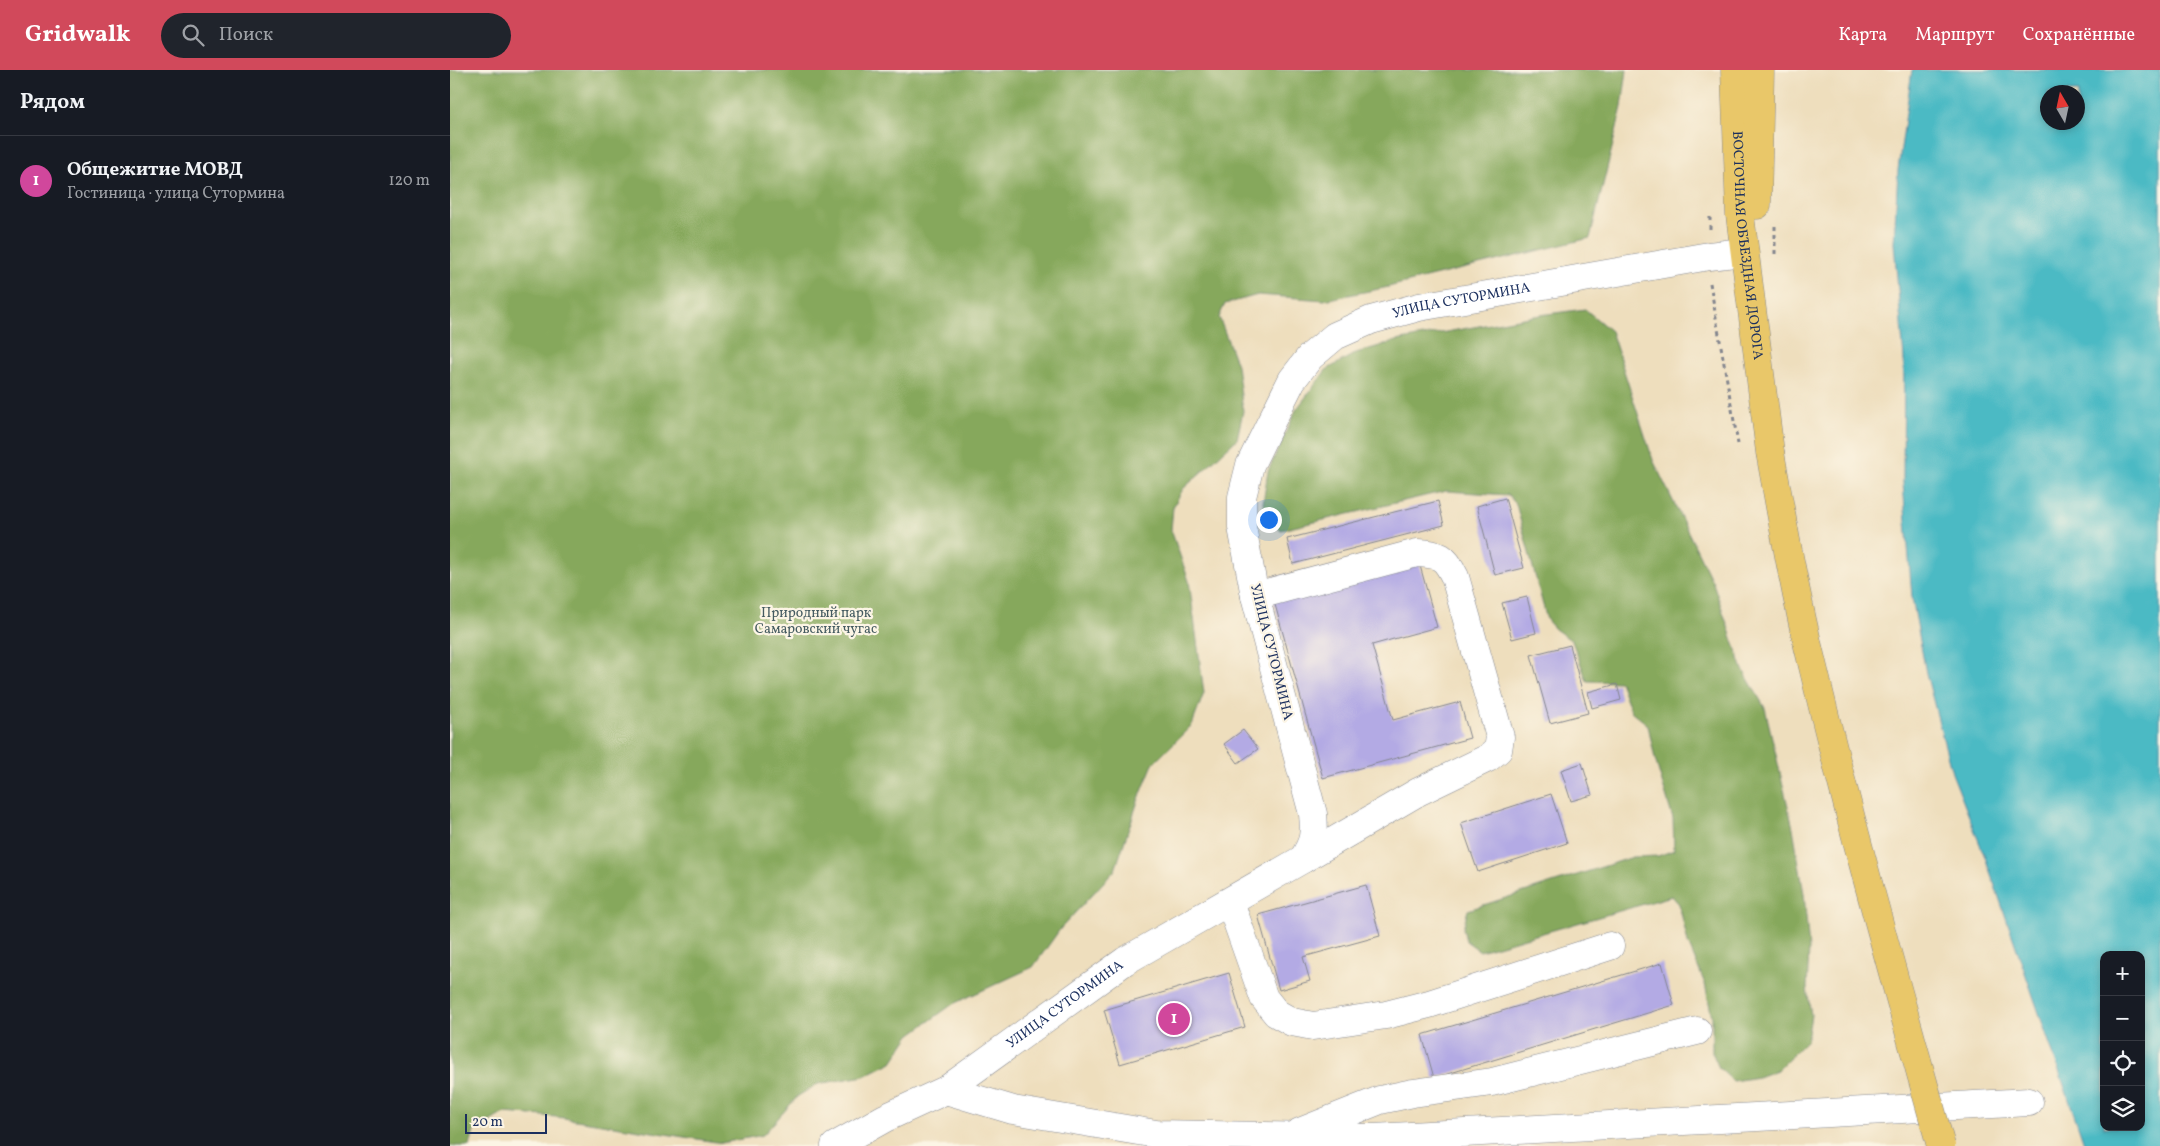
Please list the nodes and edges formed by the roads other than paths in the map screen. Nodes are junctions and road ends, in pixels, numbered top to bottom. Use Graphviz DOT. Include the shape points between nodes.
graph roads {
  1 [pos="1735,70"];
  2 [pos="1760,70"];
  3 [pos="1743,252"];
  4 [pos="1765,422"];
  5 [pos="1256,596"];
  6 [pos="1303,859"];
  7 [pos="1230,902"];
  8 [pos="1610,946"];
  9 [pos="1697,1031"];
  10 [pos="946,1090"];
  11 [pos="2029,1102"];
  12 [pos="1282,1138"];
  13 [pos="835,1146"];
  14 [pos="1941,1146"];
  1 -- 3 [label="main road, ВОСТОЧНАЯ ОБЪЕЗДНАЯ ДОРОГА"];
  2 -- 4 [label="main road, ВОСТОЧНАЯ ОБЪЕЗДНАЯ ДОРОГА" via="1756,183"];
  3 -- 4 [label="main road, ВОСТОЧНАЯ ОБЪЕЗДНАЯ ДОРОГА"];
  3 -- 5 [label="street, УЛИЦА СУТОРМИНА" via="1419,307 1371,320 1335,336 1310,357 1292,380 1250,465 1242,497 1242,526"];
  4 -- 14 [label="main road, ВОСТОЧНАЯ ОБЪЕЗДНАЯ ДОРОГА, bridge" via="1814,670"];
  5 -- 6 [label="street, УЛИЦА СУТОРМИНА" via="1313,814 1312,845"];
  5 -- 6 [label="street" via="1417,553 1433,554 1447,560 1455,577 1500,737 1498,750 1488,758 1418,792"];
  6 -- 7 [label="street, УЛИЦА СУТОРМИНА"];
  7 -- 8 [label="street" via="1264,998 1276,1013 1292,1022 1313,1026 1429,1004"];
  7 -- 10 [label="street, УЛИЦА СУТОРМИНА" via="1125,960"];
  9 -- 12 [label="street" via="1492,1082 1380,1100"];
  10 -- 12 [label="street" via="1013,1110 1146,1133"];
  10 -- 13 [label="street, УЛИЦА СУТОРМИНА"];
  11 -- 12 [label="street" via="1374,1138"];
}
